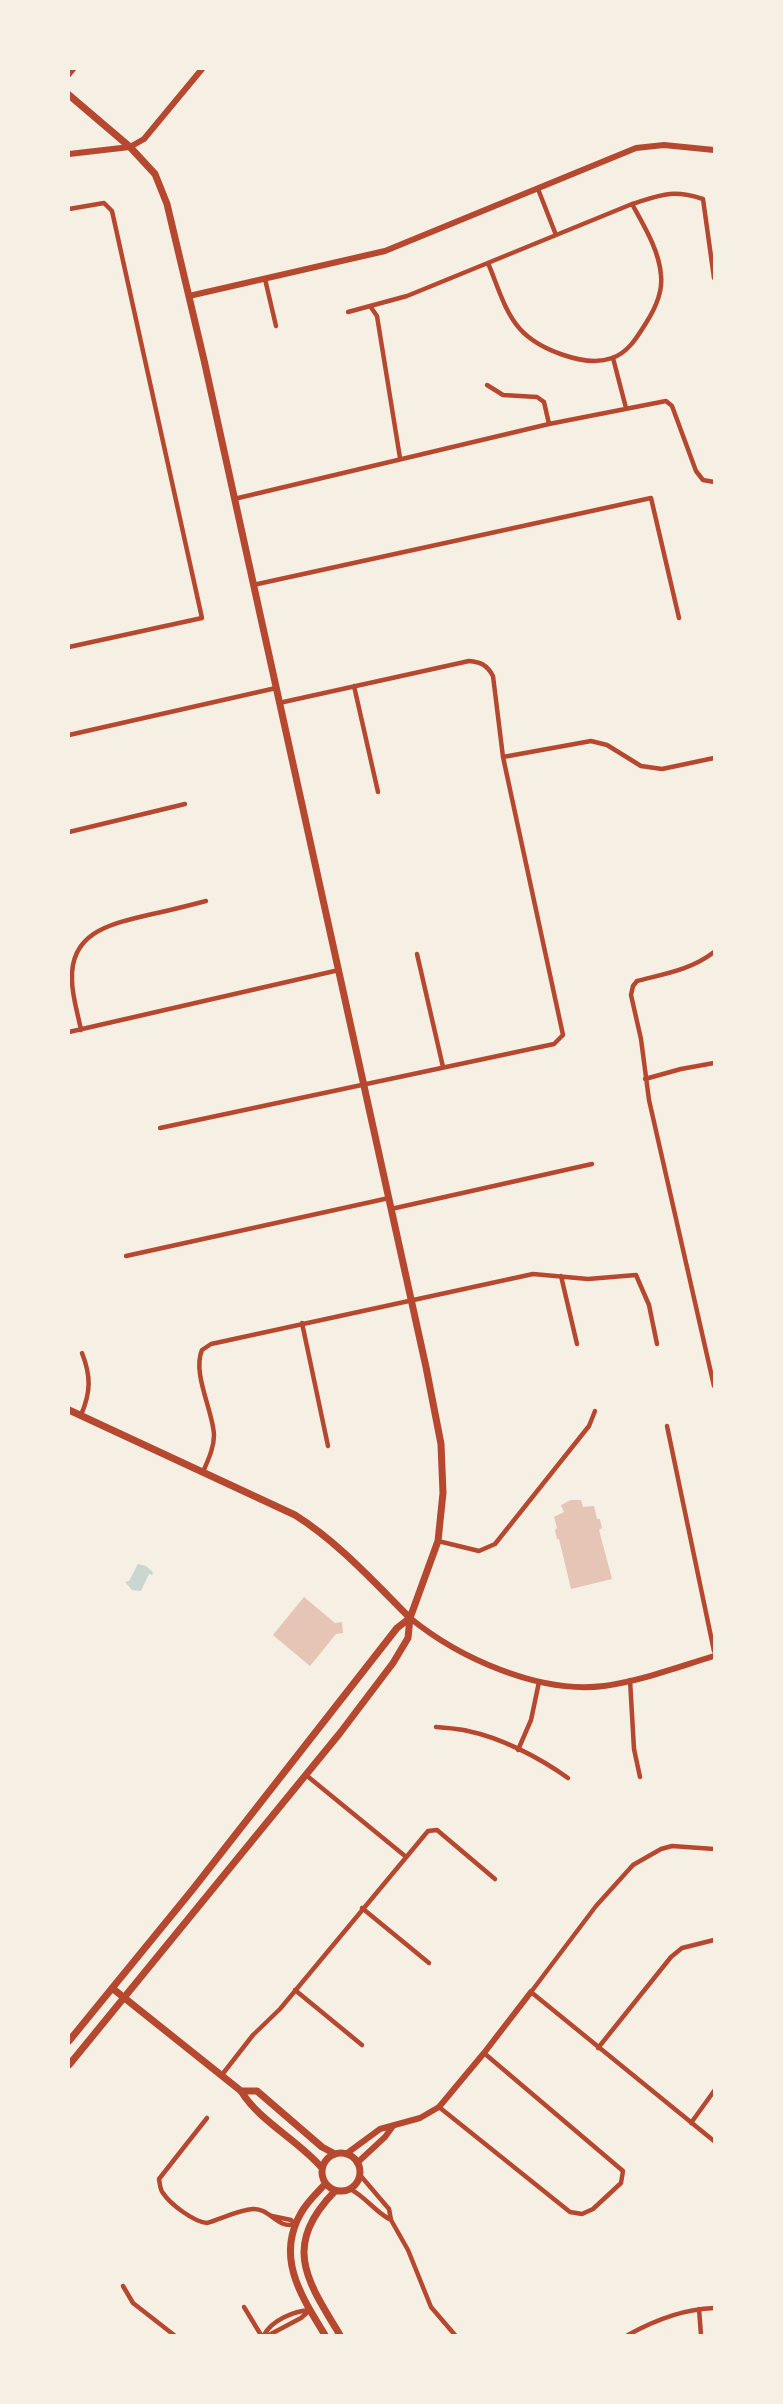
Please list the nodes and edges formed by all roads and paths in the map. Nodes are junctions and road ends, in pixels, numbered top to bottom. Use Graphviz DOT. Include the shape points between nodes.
graph roads {
  1 [pos="74,69"];
  2 [pos="202,69"];
  3 [pos="69,75"];
  4 [pos="69,95"];
  5 [pos="130,147"];
  6 [pos="714,150"];
  7 [pos="69,154"];
  8 [pos="538,189"];
  9 [pos="632,204"];
  10 [pos="69,209"];
  11 [pos="556,235"];
  12 [pos="488,263"];
  13 [pos="714,278"];
  14 [pos="265,279"];
  15 [pos="189,296"];
  16 [pos="370,306"];
  17 [pos="348,312"];
  18 [pos="276,326"];
  19 [pos="613,358"];
  20 [pos="488,385"];
  21 [pos="626,408"];
  22 [pos="549,424"];
  23 [pos="400,458"];
  24 [pos="714,482"];
  25 [pos="234,499"];
  26 [pos="253,585"];
  27 [pos="679,618"];
  28 [pos="69,647"];
  29 [pos="354,686"];
  30 [pos="276,688"];
  31 [pos="279,703"];
  32 [pos="69,735"];
  33 [pos="503,757"];
  34 [pos="714,758"];
  35 [pos="378,792"];
  36 [pos="185,804"];
  37 [pos="69,832"];
  38 [pos="206,902"];
  39 [pos="714,952"];
  40 [pos="417,954"];
  41 [pos="339,970"];
  42 [pos="81,1030"];
  43 [pos="69,1032"];
  44 [pos="714,1063"];
  45 [pos="443,1067"];
  46 [pos="645,1079"];
  47 [pos="364,1085"];
  48 [pos="160,1128"];
  49 [pos="592,1164"];
  50 [pos="389,1198"];
  51 [pos="391,1209"];
  52 [pos="126,1256"];
  53 [pos="561,1276"];
  54 [pos="410,1300"];
  55 [pos="302,1323"];
  56 [pos="577,1344"];
  57 [pos="657,1344"];
  58 [pos="82,1353"];
  59 [pos="714,1386"];
  60 [pos="69,1410"];
  61 [pos="595,1411"];
  62 [pos="81,1415"];
  63 [pos="667,1426"];
  64 [pos="327,1446"];
  65 [pos="203,1472"];
  66 [pos="438,1541"];
  67 [pos="410,1618"];
  68 [pos="714,1654"];
  69 [pos="630,1680"];
  70 [pos="539,1682"];
  71 [pos="436,1726"];
  72 [pos="518,1750"];
  73 [pos="306,1775"];
  74 [pos="640,1777"];
  75 [pos="568,1778"];
  76 [pos="714,1849"];
  77 [pos="405,1857"];
  78 [pos="495,1879"];
  79 [pos="362,1908"];
  80 [pos="714,1940"];
  81 [pos="429,1963"];
  82 [pos="112,1988"];
  83 [pos="296,1990"];
  84 [pos="531,1992"];
  85 [pos="124,1997"];
  86 [pos="69,2041"];
  87 [pos="362,2045"];
  88 [pos="598,2048"];
  89 [pos="484,2053"];
  90 [pos="69,2065"];
  91 [pos="221,2076"];
  92 [pos="241,2091"];
  93 [pos="714,2091"];
  94 [pos="439,2107"];
  95 [pos="207,2118"];
  96 [pos="691,2123"];
  97 [pos="393,2126"];
  98 [pos="714,2141"];
  99 [pos="335,2154"];
  100 [pos="346,2154"];
  101 [pos="357,2163"];
  102 [pos="322,2168"];
  103 [pos="360,2175"];
  104 [pos="325,2184"];
  105 [pos="350,2189"];
  106 [pos="335,2191"];
  107 [pos="391,2220"];
  108 [pos="296,2224"];
  109 [pos="309,2227"];
  110 [pos="123,2286"];
  111 [pos="322,2304"];
  112 [pos="244,2307"];
  113 [pos="714,2308"];
  114 [pos="699,2309"];
  115 [pos="310,2310"];
  116 [pos="174,2335"];
  117 [pos="262,2335"];
  118 [pos="269,2335"];
  119 [pos="325,2335"];
  120 [pos="340,2335"];
  121 [pos="455,2335"];
  122 [pos="628,2335"];
  123 [pos="701,2335"];
  1 -- 3 [label="street"];
  2 -- 5 [label="street" via="144,140"];
  4 -- 5 [label="main road"];
  5 -- 7 [label="street"];
  5 -- 15 [label="main road" via="155,174 165,199"];
  6 -- 8 [label="street" via="664,145 636,148"];
  8 -- 11 [label="street"];
  8 -- 14 [label="street" via="385,251"];
  9 -- 11 [label="street"];
  9 -- 13 [label="street" via="668,193 703,199"];
  9 -- 19 [label="street" via="650,236 661,286 648,321 626,350"];
  10 -- 28 [label="street" via="104,203 112,211 202,618"];
  11 -- 12 [label="street"];
  12 -- 16 [label="street" via="407,296"];
  12 -- 19 [label="street" via="508,312 530,339 560,354 586,359"];
  14 -- 15 [label="street"];
  14 -- 18 [label="street"];
  15 -- 25 [label="main road"];
  16 -- 17 [label="street"];
  16 -- 23 [label="street" via="377,315"];
  19 -- 21 [label="street"];
  20 -- 22 [label="street" via="503,394 537,397 544,402"];
  21 -- 22 [label="street"];
  21 -- 24 [label="street" via="666,401 672,406 696,471 703,480"];
  22 -- 23 [label="street"];
  23 -- 25 [label="street"];
  25 -- 26 [label="main road"];
  26 -- 27 [label="street" via="651,498"];
  26 -- 30 [label="main road"];
  29 -- 31 [label="street"];
  29 -- 33 [label="street" via="479,662 493,676"];
  29 -- 35 [label="street"];
  30 -- 31 [label="main road"];
  30 -- 32 [label="street"];
  31 -- 41 [label="main road"];
  33 -- 34 [label="street" via="591,741 607,745 641,766 662,769"];
  33 -- 45 [label="street" via="563,1035 554,1044"];
  36 -- 37 [label="street"];
  38 -- 42 [label="street" via="112,923 82,944 73,963 72,981"];
  39 -- 46 [label="street" via="700,963 637,981 633,986 631,995"];
  40 -- 45 [label="street"];
  41 -- 42 [label="street"];
  41 -- 47 [label="main road"];
  42 -- 43 [label="street"];
  44 -- 46 [label="street"];
  45 -- 47 [label="street"];
  46 -- 59 [label="street"];
  47 -- 48 [label="street"];
  47 -- 50 [label="main road"];
  49 -- 51 [label="street"];
  50 -- 51 [label="main road"];
  50 -- 52 [label="street"];
  51 -- 54 [label="main road"];
  53 -- 54 [label="street" via="533,1274"];
  53 -- 56 [label="street"];
  53 -- 57 [label="street" via="588,1279 636,1275 649,1305"];
  54 -- 55 [label="street"];
  54 -- 66 [label="main road" via="441,1444 443,1493"];
  55 -- 64 [label="street"];
  55 -- 65 [label="street" via="212,1344 200,1354 214,1435"];
  58 -- 62 [label="street" via="90,1384"];
  60 -- 62 [label="main road"];
  61 -- 66 [label="street" via="589,1426 495,1544 479,1551"];
  62 -- 65 [label="main road"];
  63 -- 68 [label="street"];
  65 -- 67 [label="main road" via="313,1527"];
  66 -- 67 [label="main road"];
  67 -- 70 [label="street" via="452,1648"];
  67 -- 73 [label="main road" via="408,1638 393,1663"];
  67 -- 82 [label="main road" via="397,1628"];
  68 -- 69 [label="street"];
  69 -- 70 [label="street" via="577,1688"];
  69 -- 74 [label="street" via="634,1749"];
  70 -- 72 [label="street" via="531,1720"];
  71 -- 72 [label="street" via="469,1731"];
  72 -- 75 [label="street"];
  73 -- 77 [label="street"];
  73 -- 85 [label="main road"];
  76 -- 84 [label="street" via="672,1846 633,1864"];
  77 -- 78 [label="street" via="428,1831 437,1830"];
  77 -- 79 [label="street"];
  79 -- 81 [label="street"];
  79 -- 83 [label="street"];
  80 -- 88 [label="street" via="682,1948 671,1957"];
  82 -- 85 [label="main road"];
  82 -- 86 [label="main road"];
  83 -- 87 [label="street"];
  83 -- 91 [label="street"];
  84 -- 88 [label="street"];
  84 -- 89 [label="street"];
  85 -- 90 [label="main road"];
  85 -- 91 [label="main road"];
  88 -- 96 [label="street"];
  89 -- 94 [label="street"];
  89 -- 94 [label="street" via="623,2171 621,2183 592,2209 582,2214 570,2212"];
  91 -- 92 [label="main road"];
  92 -- 99 [label="main road" via="257,2091"];
  92 -- 102 [label="main road" via="248,2103"];
  93 -- 96 [label="street"];
  94 -- 97 [label="street"];
  95 -- 108 [label="street" via="159,2179 161,2192 201,2223 254,2209 279,2223"];
  96 -- 98 [label="street"];
  97 -- 100 [label="street" via="380,2129"];
  97 -- 101 [label="street"];
  99 -- 100 [label="main road"];
  99 -- 102 [label="main road"];
  100 -- 101 [label="main road"];
  101 -- 103 [label="main road"];
  102 -- 104 [label="main road"];
  103 -- 105 [label="main road"];
  103 -- 107 [label="street" via="389,2209"];
  104 -- 106 [label="main road"];
  104 -- 108 [label="main road"];
  105 -- 106 [label="main road"];
  105 -- 107 [label="street"];
  106 -- 109 [label="main road" via="315,2213"];
  107 -- 121 [label="street" via="431,2307"];
  108 -- 109 [label="main road"];
  108 -- 115 [label="main road" via="290,2260 297,2287"];
  109 -- 111 [label="main road" via="304,2263"];
  110 -- 116 [label="street" via="133,2303"];
  111 -- 115 [label="main road"];
  111 -- 120 [label="main road"];
  112 -- 117 [label="street"];
  113 -- 114 [label="street"];
  114 -- 122 [label="street" via="656,2320"];
  114 -- 123 [label="street"];
  115 -- 117 [label="street" via="298,2311 268,2327"];
  115 -- 118 [label="street"];
  115 -- 119 [label="main road"];
}
